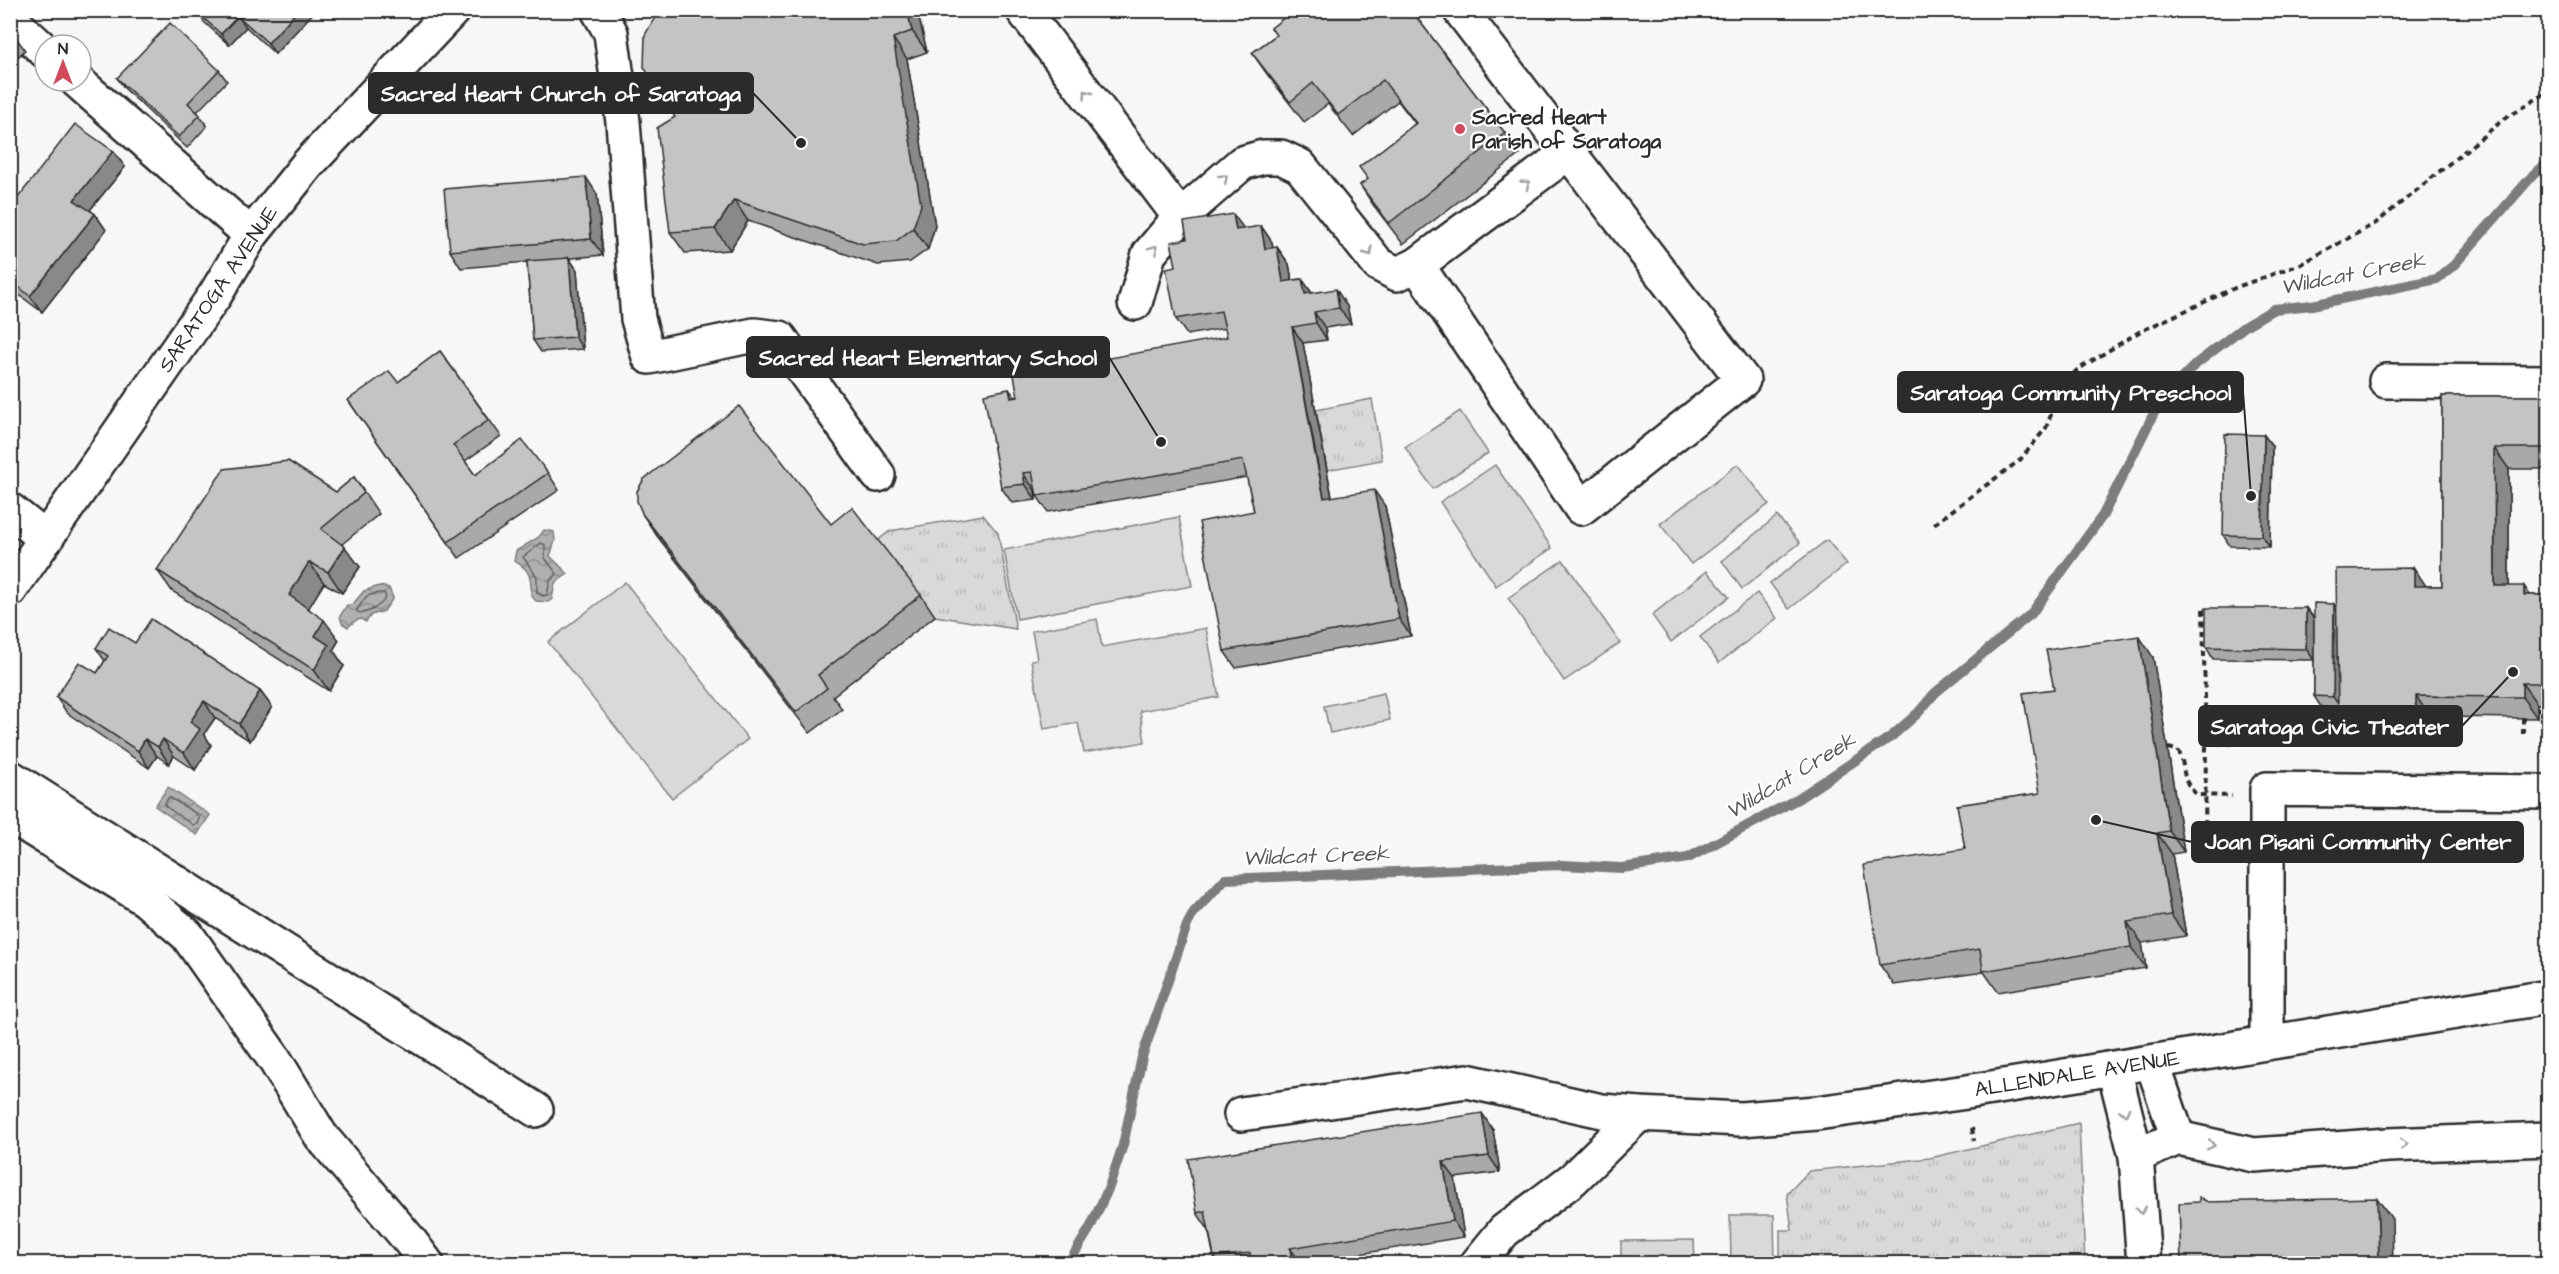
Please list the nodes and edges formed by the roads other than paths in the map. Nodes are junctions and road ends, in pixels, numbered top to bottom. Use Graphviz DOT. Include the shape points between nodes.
graph roads {
  1 [pos="453,10"];
  2 [pos="598,10"];
  3 [pos="1460,10"];
  4 [pos="1025,14"];
  5 [pos="10,19"];
  6 [pos="33,40"];
  7 [pos="91,93"];
  8 [pos="1569,152"];
  9 [pos="1180,216"];
  10 [pos="251,235"];
  11 [pos="1417,265"];
  12 [pos="1135,303"];
  13 [pos="2386,381"];
  14 [pos="2548,382"];
  15 [pos="878,475"];
  16 [pos="10,510"];
  17 [pos="46,538"];
  18 [pos="10,590"];
  19 [pos="10,777"];
  20 [pos="2548,792"];
  21 [pos="10,815"];
  22 [pos="2548,997"];
  23 [pos="2266,1042"];
  24 [pos="2152,1062"];
  25 [pos="2114,1069"];
  26 [pos="536,1110"];
  27 [pos="1241,1114"];
  28 [pos="1640,1114"];
  29 [pos="2178,1138"];
  30 [pos="2548,1139"];
  31 [pos="2136,1156"];
  32 [pos="427,1263"];
  33 [pos="1477,1263"];
  34 [pos="2144,1263"];
  1 -- 10 [label="street, SARATOGA AVENUE" via="308,164"];
  2 -- 15 [label="street" via="611,33 623,122 638,319 649,357 754,335 780,338"];
  3 -- 8 [label="street"];
  9 -- 4 [label="street, one-way"];
  5 -- 6 [label="street"];
  7 -- 10 [label="street"];
  11 -- 8 [label="street, one-way"];
  8 -- 11 [label="street" via="1743,380 1581,508"];
  9 -- 11 [label="street, one-way" via="1242,163 1281,157 1300,166 1378,264 1397,274"];
  12 -- 9 [label="street, one-way" via="1149,254"];
  10 -- 17 [label="street, SARATOGA AVENUE" via="215,295"];
  13 -- 14 [label="street"];
  16 -- 17 [label="street"];
  17 -- 18 [label="street, SARATOGA AVENUE"];
  19 -- 26 [label="street"];
  20 -- 23 [label="street" via="2266,789"];
  21 -- 32 [label="street" via="145,899 187,935 269,1051 321,1136"];
  22 -- 23 [label="street, ALLENDALE AVENUE"];
  23 -- 24 [label="street, ALLENDALE AVENUE"];
  24 -- 25 [label="street, ALLENDALE AVENUE"];
  24 -- 29 [label="street"];
  25 -- 28 [label="street, ALLENDALE AVENUE" via="1817,1113 1741,1119"];
  25 -- 31 [label="street, one-way"];
  27 -- 28 [label="street, ALLENDALE AVENUE" via="1467,1081 1602,1111"];
  28 -- 33 [label="street" via="1573,1179 1504,1232"];
  29 -- 30 [label="street, one-way" via="2254,1155"];
  29 -- 31 [label="street"];
  31 -- 34 [label="street, one-way"];
}
